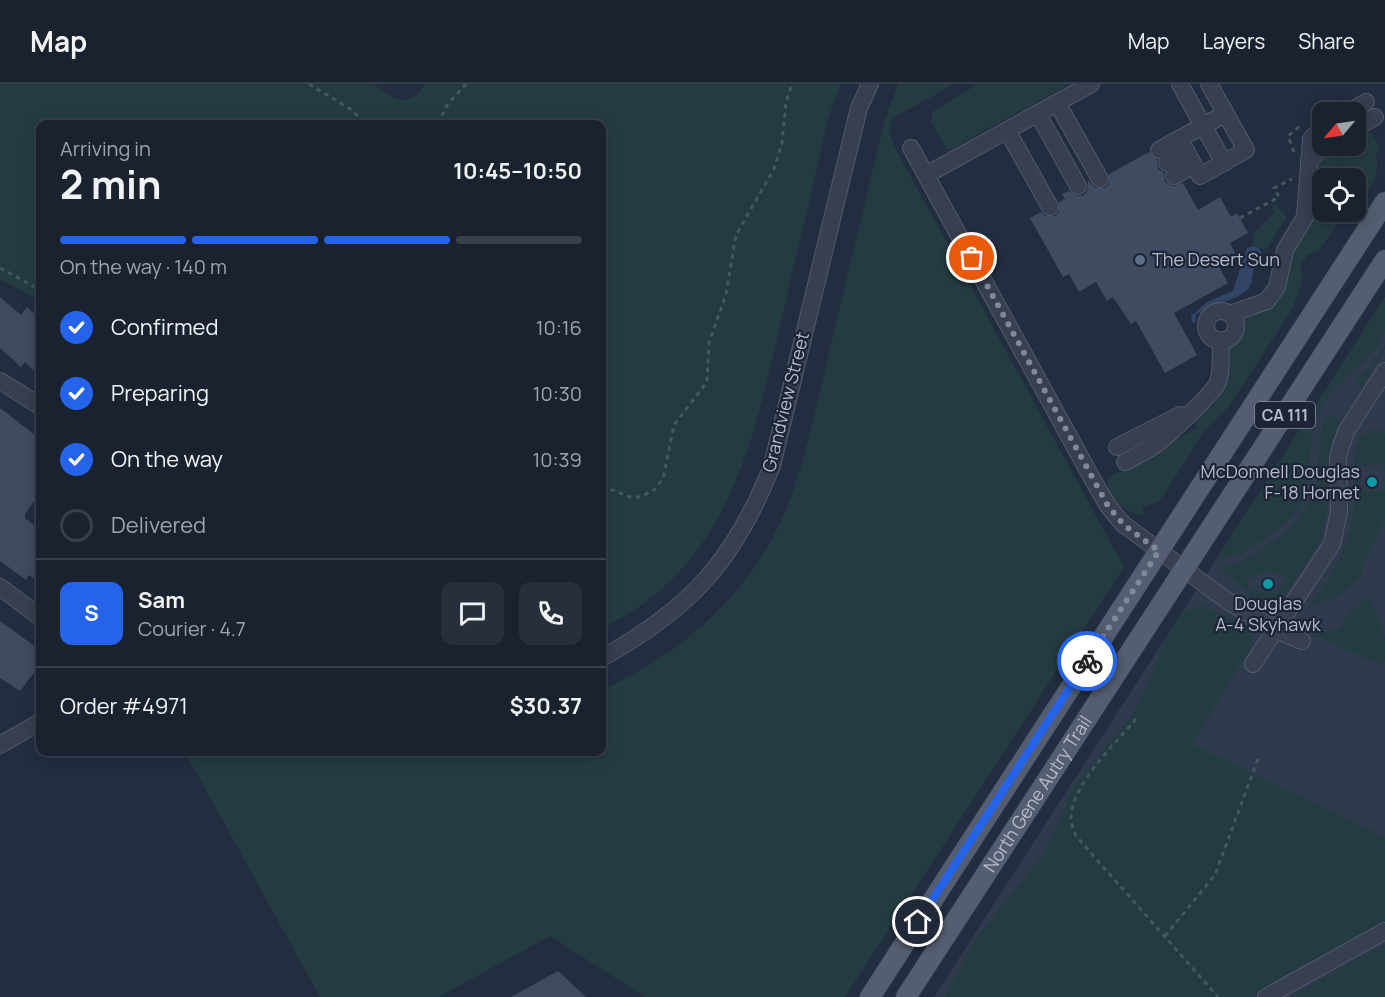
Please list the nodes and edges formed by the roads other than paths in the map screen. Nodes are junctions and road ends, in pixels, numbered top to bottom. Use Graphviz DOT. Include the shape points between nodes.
graph roads {
  1 [pos="870,84"];
  2 [pos="1091,84"];
  3 [pos="1180,84"];
  4 [pos="1209,84"];
  5 [pos="1057,103"];
  6 [pos="1038,114"];
  7 [pos="1225,114"];
  8 [pos="1375,117"];
  9 [pos="1366,122"];
  10 [pos="1203,126"];
  11 [pos="1007,130"];
  12 [pos="1312,138"];
  13 [pos="911,148"];
  14 [pos="1187,152"];
  15 [pos="1314,156"];
  16 [pos="1309,161"];
  17 [pos="1224,162"];
  18 [pos="927,175"];
  19 [pos="1100,179"];
  20 [pos="1078,186"];
  21 [pos="1385,202"];
  22 [pos="1050,207"];
  23 [pos="1385,260"];
  24 [pos="1230,314"];
  25 [pos="1222,340"];
  26 [pos="1385,371"];
  27 [pos="0,381"];
  28 [pos="36,404"];
  29 [pos="1121,454"];
  30 [pos="1159,551"];
  31 [pos="1184,570"];
  32 [pos="0,587"];
  33 [pos="36,613"];
  34 [pos="1276,630"];
  35 [pos="1302,641"];
  36 [pos="606,656"];
  37 [pos="1253,664"];
  38 [pos="36,724"];
  39 [pos="0,745"];
  40 [pos="1385,931"];
  41 [pos="870,997"];
  42 [pos="906,997"];
  43 [pos="1266,997"];
  1 -- 36 [label="street, Grandview Street" via="859,108 771,466 754,510 727,556 690,598 644,634"];
  2 -- 5 [label="street"];
  3 -- 10 [label="street"];
  4 -- 7 [label="street"];
  5 -- 6 [label="street"];
  5 -- 19 [label="street"];
  6 -- 11 [label="street"];
  6 -- 20 [label="street"];
  7 -- 10 [label="street"];
  7 -- 17 [label="street" via="1246,150"];
  8 -- 9 [label="street"];
  10 -- 14 [label="street"];
  10 -- 17 [label="street"];
  11 -- 18 [label="street"];
  11 -- 22 [label="street"];
  12 -- 16 [label="street"];
  13 -- 18 [label="street"];
  14 -- 14 [label="street" via="1167,163"];
  14 -- 17 [label="street" via="1200,176"];
  15 -- 16 [label="street"];
  16 -- 24 [label="street" via="1305,217 1285,250 1277,287 1267,301"];
  18 -- 30 [label="street" via="1108,506 1124,525"];
  21 -- 30 [label="main road, North Gene Autry Trail / CA 111"];
  23 -- 31 [label="main road, North Gene Autry Trail / CA 111"];
  24 -- 25 [label="street" via="1236,328 1231,337"];
  24 -- 25 [label="street" via="1217,311 1207,321 1209,334"];
  25 -- 29 [label="street" via="1217,386 1206,400"];
  26 -- 34 [label="street" via="1341,446 1339,512 1332,543"];
  27 -- 28 [label="street"];
  30 -- 31 [label="street"];
  30 -- 41 [label="main road, North Gene Autry Trail / CA 111"];
  31 -- 34 [label="street"];
  31 -- 42 [label="main road, North Gene Autry Trail / CA 111"];
  32 -- 33 [label="street"];
  34 -- 35 [label="street"];
  34 -- 37 [label="street"];
  38 -- 39 [label="street"];
  40 -- 43 [label="street"];
}
